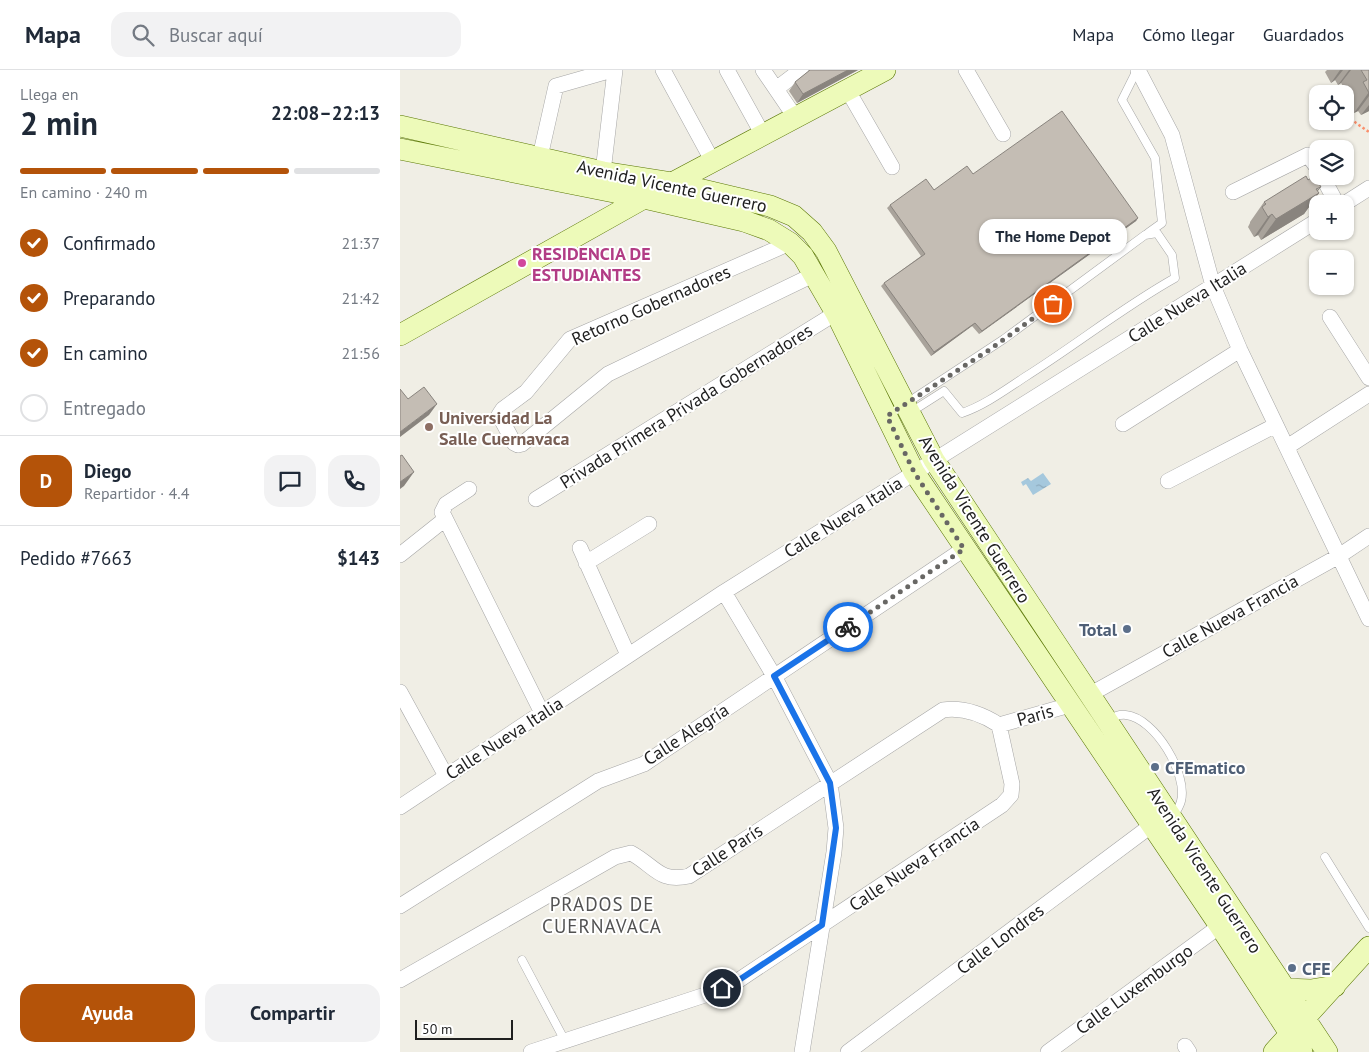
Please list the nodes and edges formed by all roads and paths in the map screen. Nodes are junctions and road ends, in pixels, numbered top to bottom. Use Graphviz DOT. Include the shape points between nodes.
graph roads {
  1 [pos="614,70"];
  2 [pos="663,70"];
  3 [pos="727,70"];
  4 [pos="763,70"];
  5 [pos="800,70"];
  6 [pos="885,70"];
  7 [pos="966,70"];
  8 [pos="1138,70"];
  9 [pos="776,89"];
  10 [pos="848,89"];
  11 [pos="795,117"];
  12 [pos="1354,121"];
  13 [pos="400,126"];
  14 [pos="1369,132"];
  15 [pos="1003,134"];
  16 [pos="763,135"];
  17 [pos="400,149"];
  18 [pos="1309,156"];
  19 [pos="540,157"];
  20 [pos="713,162"];
  21 [pos="892,167"];
  22 [pos="603,172"];
  23 [pos="674,183"];
  24 [pos="1369,188"];
  25 [pos="1233,192"];
  26 [pos="644,198"];
  27 [pos="1354,198"];
  28 [pos="1162,223"];
  29 [pos="1309,226"];
  30 [pos="1145,235"];
  31 [pos="790,243"];
  32 [pos="1164,243"];
  33 [pos="815,274"];
  34 [pos="1213,286"];
  35 [pos="836,313"];
  36 [pos="1330,317"];
  37 [pos="400,335"];
  38 [pos="1240,350"];
  39 [pos="1369,378"];
  40 [pos="1369,394"];
  41 [pos="899,416"];
  42 [pos="1123,424"];
  43 [pos="1276,425"];
  44 [pos="1287,447"];
  45 [pos="934,460"];
  46 [pos="914,472"];
  47 [pos="1168,481"];
  48 [pos="469,489"];
  49 [pos="536,499"];
  50 [pos="444,520"];
  51 [pos="649,524"];
  52 [pos="1369,536"];
  53 [pos="580,548"];
  54 [pos="964,549"];
  55 [pos="400,555"];
  56 [pos="1339,556"];
  57 [pos="586,563"];
  58 [pos="724,592"];
  59 [pos="1369,619"];
  60 [pos="628,655"];
  61 [pos="774,676"];
  62 [pos="400,692"];
  63 [pos="1089,694"];
  64 [pos="1070,705"];
  65 [pos="542,714"];
  66 [pos="1106,720"];
  67 [pos="999,725"];
  68 [pos="446,776"];
  69 [pos="830,783"];
  70 [pos="400,807"];
  71 [pos="1162,823"];
  72 [pos="1325,857"];
  73 [pos="400,906"];
  74 [pos="822,925"];
  75 [pos="1220,926"];
  76 [pos="1369,928"];
  77 [pos="1369,947"];
  78 [pos="522,960"];
  79 [pos="400,980"];
  80 [pos="1335,986"];
  81 [pos="1284,989"];
  82 [pos="1297,1027"];
  83 [pos="565,1041"];
  84 [pos="531,1052"];
  85 [pos="802,1052"];
  86 [pos="848,1052"];
  87 [pos="1048,1052"];
  88 [pos="1274,1052"];
  89 [pos="1302,1052"];
  90 [pos="1326,1052"];
  1 -- 19 [label="street" via="556,86"];
  1 -- 22 [label="street"];
  2 -- 20 [label="street"];
  3 -- 16 [label="street"];
  4 -- 9 [label="street"];
  5 -- 9 [label="street"];
  6 -- 10 [label="main road"];
  7 -- 15 [label="street"];
  8 -- 28 [label="lane" via="1122,100 1155,158"];
  8 -- 34 [label="street" via="1172,136"];
  9 -- 11 [label="street"];
  10 -- 11 [label="main road"];
  10 -- 21 [label="street"];
  11 -- 16 [label="main road"];
  12 -- 14 [label="path"];
  13 -- 19 [label="main road, Avenida Vicente Guerrero"];
  16 -- 20 [label="main road"];
  17 -- 26 [label="main road, Avenida Vicente Guerrero"];
  18 -- 25 [label="street"];
  19 -- 22 [label="main road, Avenida Vicente Guerrero"];
  20 -- 23 [label="main road"];
  22 -- 23 [label="main road, Avenida Vicente Guerrero"];
  23 -- 26 [label="main road"];
  23 -- 41 [label="main road, Avenida Vicente Guerrero" via="770,206 794,216 812,232 826,251"];
  24 -- 27 [label="street"];
  26 -- 31 [label="main road, Avenida Vicente Guerrero" via="744,221 769,230"];
  26 -- 37 [label="main road"];
  28 -- 30 [label="lane"];
  28 -- 32 [label="lane"];
  29 -- 34 [label="street, Calle Nueva Italia"];
  30 -- 32 [label="lane" via="1157,233"];
  30 -- 41 [label="lane"];
  31 -- 33 [label="main road, Avenida Vicente Guerrero"];
  31 -- 33 [label="street, Retorno Gobernadores" via="570,338 526,392 499,415 514,443 522,444 608,374"];
  32 -- 41 [label="lane" via="1172,255 1175,278 1149,292 1065,352 973,409 962,412 944,391"];
  33 -- 35 [label="main road, Avenida Vicente Guerrero"];
  34 -- 38 [label="street"];
  34 -- 45 [label="street, Calle Nueva Italia"];
  35 -- 41 [label="main road, Avenida Vicente Guerrero"];
  35 -- 49 [label="street, Privada Primera Privada Gobernadores"];
  36 -- 39 [label="street"];
  38 -- 42 [label="street"];
  38 -- 43 [label="street"];
  40 -- 44 [label="street"];
  41 -- 45 [label="main road, Avenida Vicente Guerrero"];
  41 -- 46 [label="main road, Avenida Vicente Guerrero"];
  43 -- 44 [label="street"];
  43 -- 47 [label="street"];
  44 -- 56 [label="street"];
  45 -- 46 [label="street, Calle Nueva Italia"];
  45 -- 63 [label="main road, Avenida Vicente Guerrero"];
  46 -- 54 [label="main road, Avenida Vicente Guerrero"];
  46 -- 58 [label="street, Calle Nueva Italia"];
  48 -- 50 [label="street" via="446,504 442,512"];
  50 -- 55 [label="street"];
  50 -- 65 [label="street"];
  51 -- 57 [label="street"];
  52 -- 56 [label="street, Calle Nueva Francia"];
  53 -- 57 [label="street"];
  54 -- 61 [label="street, Calle Alegría"];
  54 -- 64 [label="main road, Avenida Vicente Guerrero"];
  56 -- 59 [label="street"];
  56 -- 63 [label="street, Calle Nueva Francia"];
  57 -- 60 [label="street"];
  58 -- 60 [label="street, Calle Nueva Italia"];
  58 -- 61 [label="street"];
  60 -- 65 [label="street, Calle Nueva Italia"];
  61 -- 69 [label="street"];
  61 -- 73 [label="street, Calle Alegría" via="644,764 598,781"];
  62 -- 68 [label="street"];
  63 -- 66 [label="main road, Avenida Vicente Guerrero"];
  64 -- 67 [label="street, Paris"];
  64 -- 71 [label="main road, Avenida Vicente Guerrero"];
  65 -- 68 [label="street, Calle Nueva Italia"];
  66 -- 71 [label="main road, Avenida Vicente Guerrero"];
  66 -- 71 [label="lane" via="1125,714 1139,719 1159,738 1173,759 1181,784 1181,801"];
  67 -- 69 [label="street, Calle París" via="972,711 943,710"];
  67 -- 74 [label="street, Calle Nueva Francia" via="1012,784 1011,795 1002,805"];
  68 -- 70 [label="street, Calle Nueva Italia"];
  69 -- 74 [label="street" via="836,828"];
  69 -- 79 [label="street, Calle París" via="689,876 665,877 631,853 615,857"];
  71 -- 75 [label="main road, Avenida Vicente Guerrero"];
  71 -- 81 [label="main road, Avenida Vicente Guerrero"];
  71 -- 86 [label="street, Calle Londres"];
  72 -- 76 [label="lane"];
  74 -- 83 [label="street, Calle Nueva Francia" via="739,980"];
  74 -- 85 [label="street"];
  75 -- 82 [label="main road, Avenida Vicente Guerrero"];
  75 -- 87 [label="street, Calle Luxemburgo"];
  77 -- 80 [label="main road"];
  78 -- 83 [label="lane"];
  80 -- 81 [label="main road" via="1311,990"];
  80 -- 82 [label="main road"];
  81 -- 82 [label="main road, Avenida Vicente Guerrero"];
  82 -- 88 [label="main road"];
  82 -- 89 [label="main road, Avenida Vicente Guerrero"];
  82 -- 90 [label="main road, Avenida Vicente Guerrero"];
  83 -- 84 [label="street, Calle Nueva Francia"];
}
